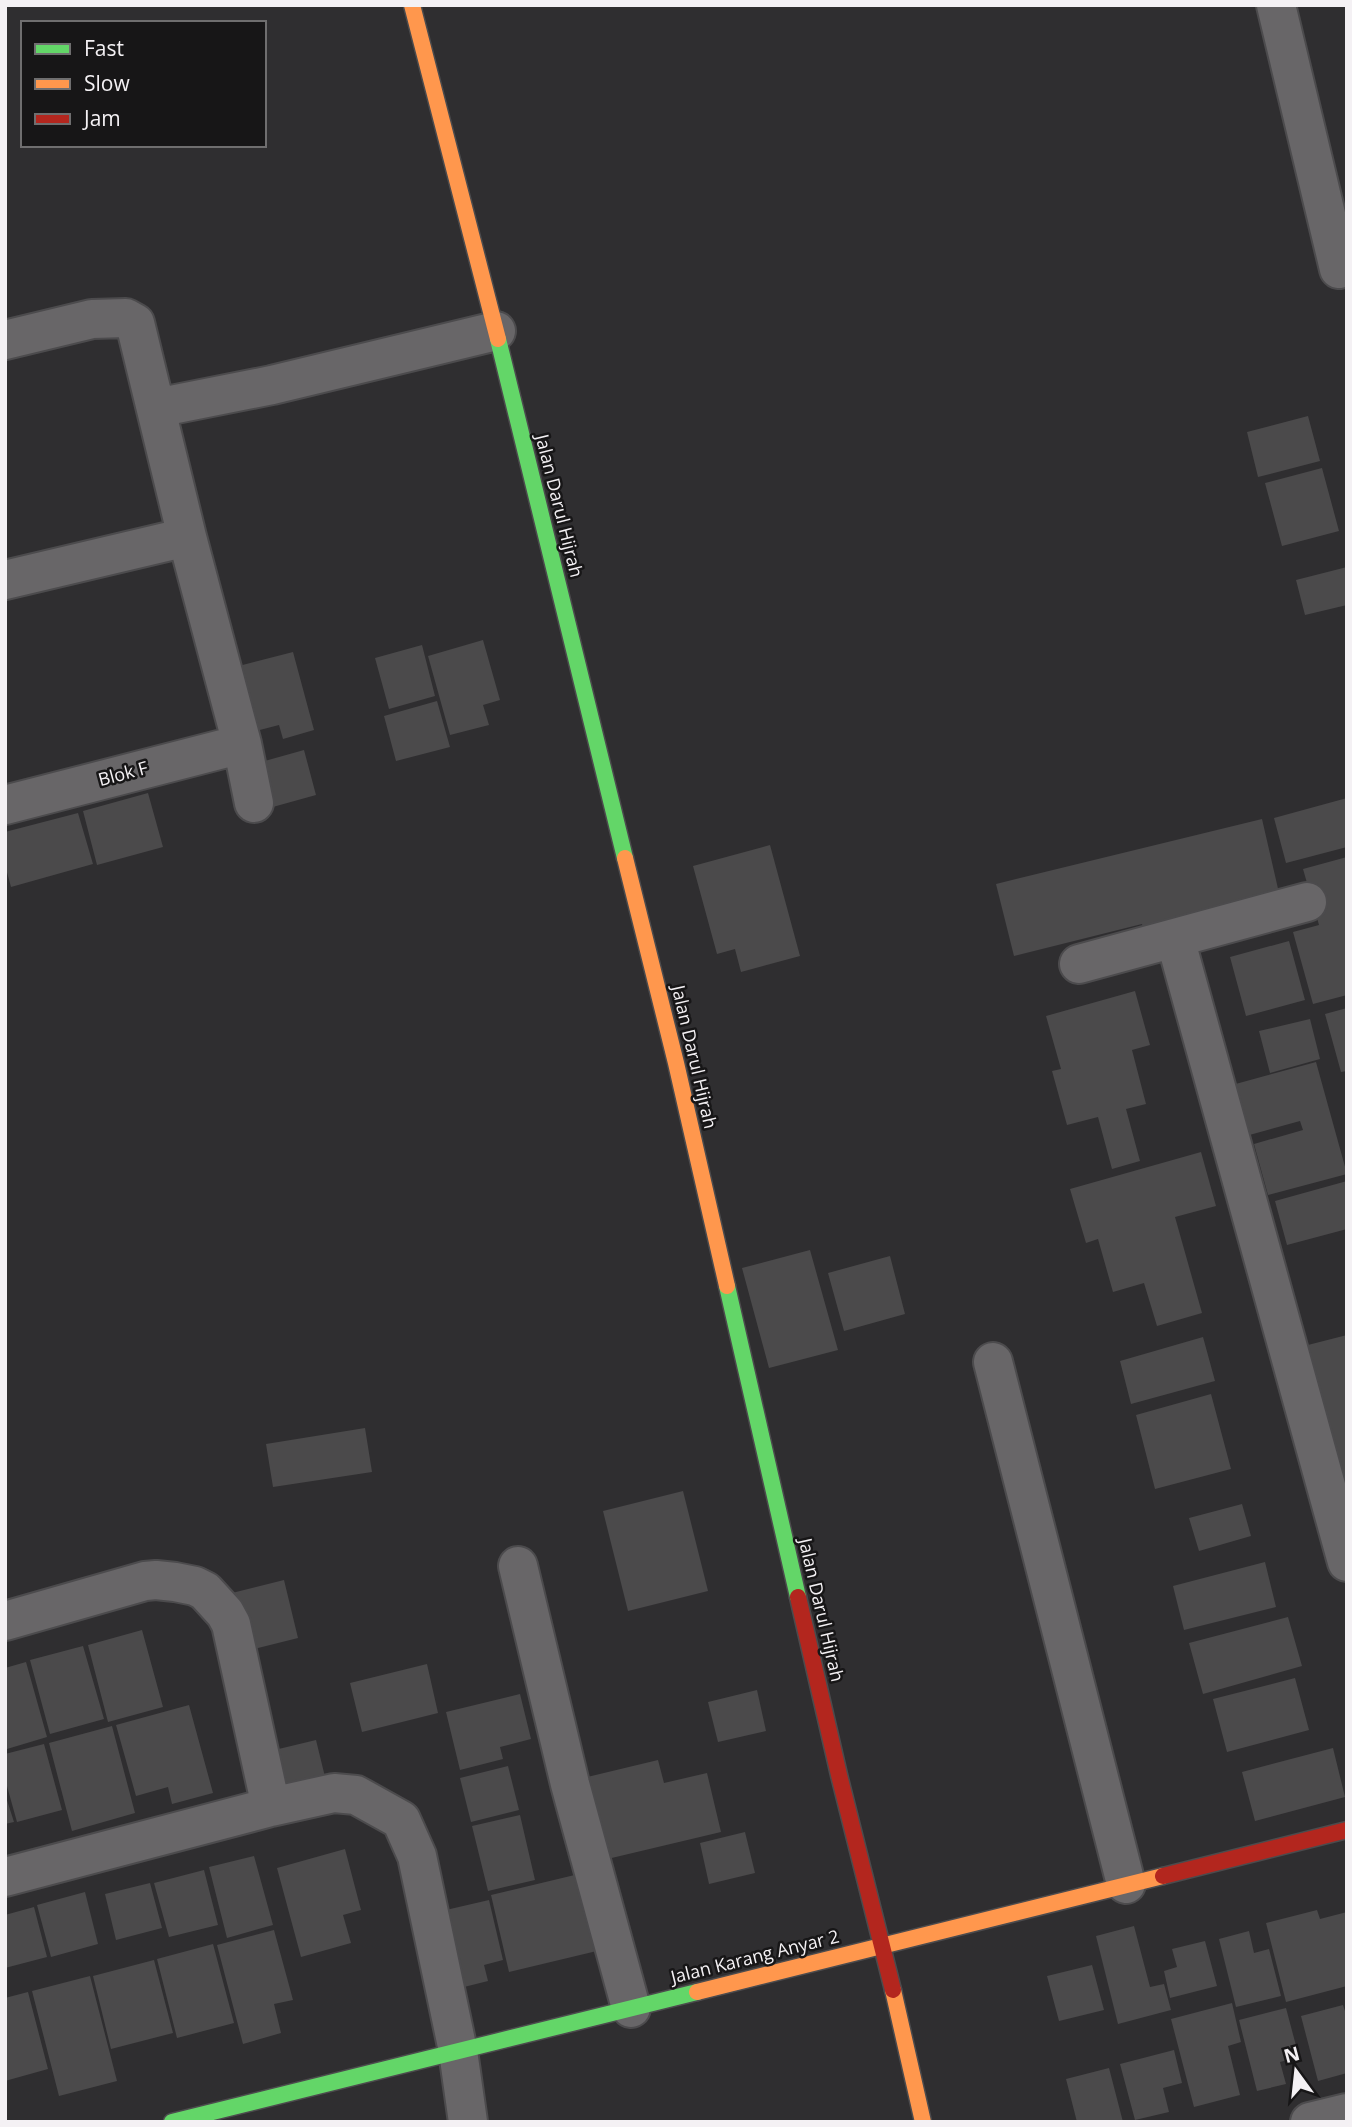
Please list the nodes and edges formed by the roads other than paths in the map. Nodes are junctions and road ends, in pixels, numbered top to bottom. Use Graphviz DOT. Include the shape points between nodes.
graph roads {
  1 [pos="412,5"];
  2 [pos="1276,5"];
  3 [pos="1339,269"];
  4 [pos="496,331"];
  5 [pos="5,340"];
  6 [pos="156,408"];
  7 [pos="187,537"];
  8 [pos="5,580"];
  9 [pos="242,744"];
  10 [pos="254,803"];
  11 [pos="5,805"];
  12 [pos="1307,902"];
  13 [pos="1175,938"];
  14 [pos="1079,964"];
  15 [pos="993,1362"];
  16 [pos="1347,1562"];
  17 [pos="518,1566"];
  18 [pos="5,1621"];
  19 [pos="271,1807"];
  20 [pos="1347,1830"];
  21 [pos="5,1877"];
  22 [pos="1126,1884"];
  23 [pos="882,1945"];
  24 [pos="631,2008"];
  25 [pos="458,2051"];
  26 [pos="1347,2113"];
  27 [pos="172,2122"];
  28 [pos="468,2122"];
  29 [pos="923,2122"];
  30 [pos="1310,2122"];
  1 -- 4 [label="street, Jalan Darul Hijrah"];
  2 -- 3 [label="street"];
  4 -- 6 [label="street"];
  4 -- 23 [label="street, Jalan Darul Hijrah" via="676,1063 835,1762"];
  5 -- 6 [label="street" via="92,319 126,317 135,323"];
  6 -- 7 [label="street"];
  7 -- 8 [label="street"];
  7 -- 9 [label="street"];
  9 -- 10 [label="street"];
  9 -- 11 [label="street, Blok F"];
  12 -- 13 [label="street"];
  13 -- 14 [label="street"];
  13 -- 16 [label="street"];
  15 -- 22 [label="street"];
  17 -- 24 [label="street" via="570,1784"];
  18 -- 19 [label="street" via="145,1581 174,1581 205,1591 231,1624"];
  19 -- 21 [label="street"];
  19 -- 25 [label="street" via="334,1793 356,1794 401,1820 417,1856"];
  20 -- 22 [label="street, Jalan Karang Anyar 2"];
  22 -- 23 [label="street, Jalan Karang Anyar 2"];
  23 -- 24 [label="street, Jalan Karang Anyar 2"];
  23 -- 29 [label="street, Jalan Darul Hijrah"];
  24 -- 25 [label="street, Jalan Karang Anyar 2"];
  25 -- 27 [label="street, Jalan Karang Anyar 2"];
  25 -- 28 [label="street"];
  26 -- 30 [label="street"];
}
